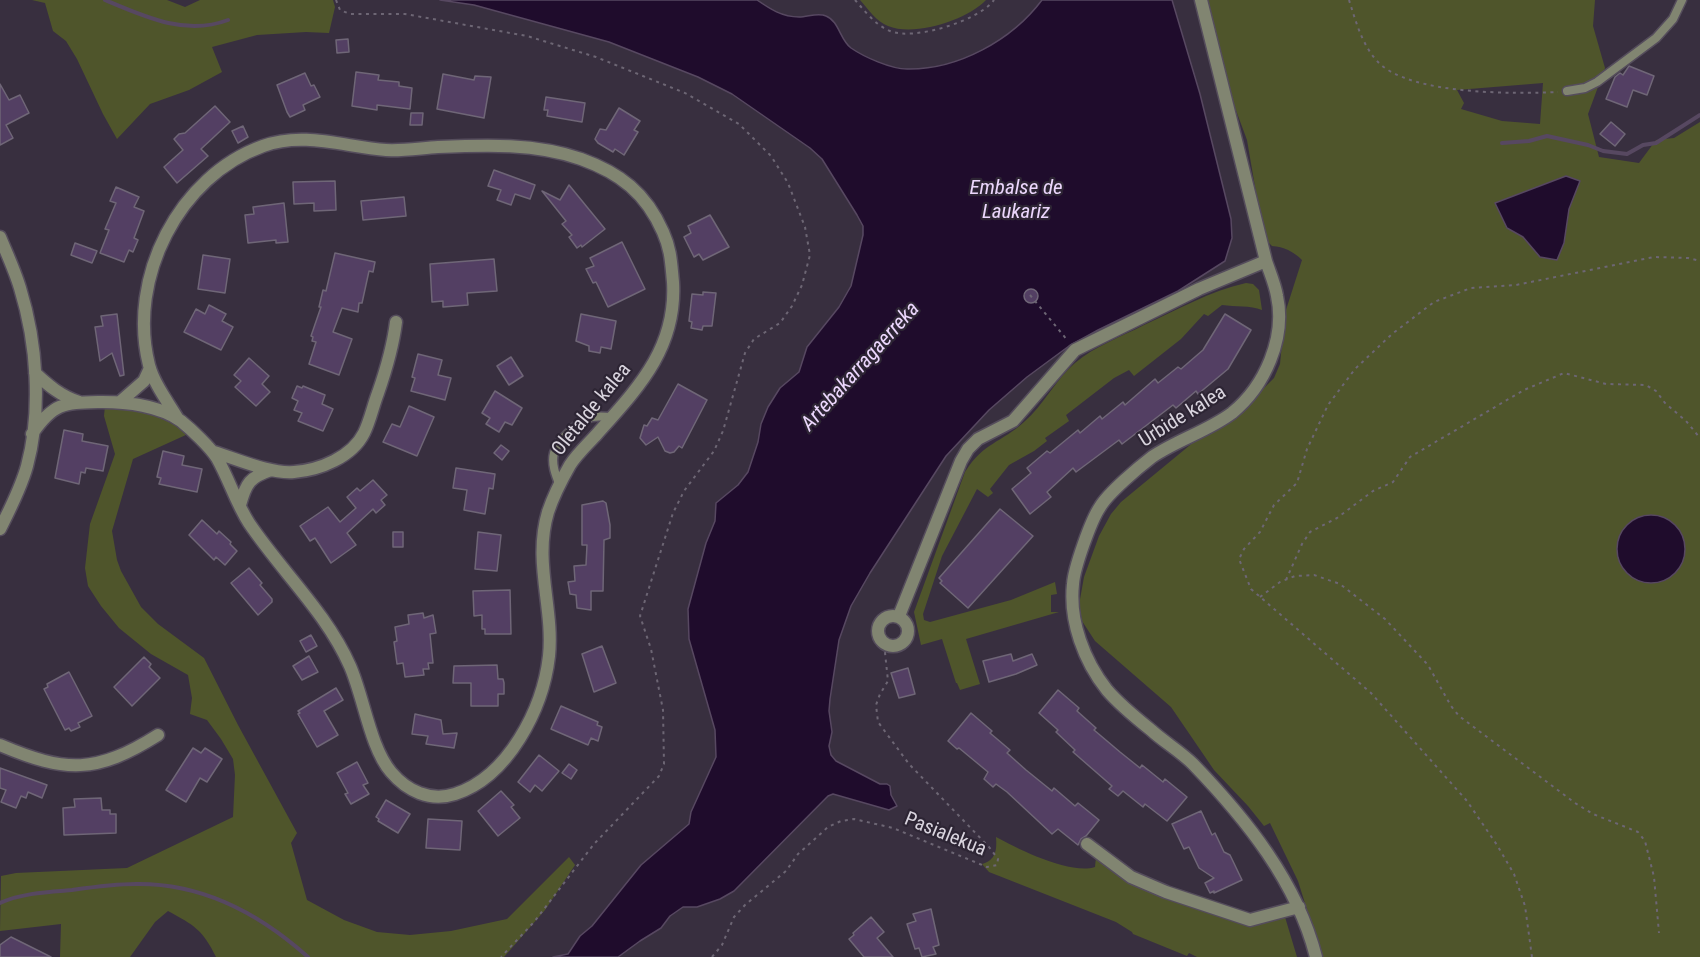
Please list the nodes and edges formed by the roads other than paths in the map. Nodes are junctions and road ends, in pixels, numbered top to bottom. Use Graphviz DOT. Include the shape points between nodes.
graph roads {
  1 [pos="1201,0"];
  2 [pos="1682,0"];
  3 [pos="1567,91"];
  4 [pos="0,237"];
  5 [pos="1266,261"];
  6 [pos="396,322"];
  7 [pos="150,368"];
  8 [pos="35,373"];
  9 [pos="56,391"];
  10 [pos="36,399"];
  11 [pos="120,402"];
  12 [pos="80,403"];
  13 [pos="54,408"];
  14 [pos="612,417"];
  15 [pos="178,419"];
  16 [pos="32,434"];
  17 [pos="214,452"];
  18 [pos="271,470"];
  19 [pos="560,486"];
  20 [pos="240,505"];
  21 [pos="0,529"];
  22 [pos="899,616"];
  23 [pos="158,735"];
  24 [pos="0,746"];
  25 [pos="1087,844"];
  26 [pos="1299,907"];
  27 [pos="1316,957"];
  1 -- 5 [label="street, Urbide kalea"];
  2 -- 3 [label="lane" via="1656,38 1597,82"];
  4 -- 8 [label="street" via="23,297"];
  5 -- 22 [label="street" via="1075,350 1013,421 978,439 961,461"];
  5 -- 26 [label="street, Urbide kalea" via="1278,297 1279,325 1261,382 1231,414 1152,457 1104,501 1075,573 1073,599 1079,639 1108,690 1191,762 1237,812"];
  6 -- 18 [label="street" via="364,434 346,453 325,466 293,472"];
  7 -- 11 [label="street" via="144,381"];
  7 -- 14 [label="street, Oletalde kalea" via="144,331 154,263 171,224 198,188 231,161 267,144 310,139 389,150 481,146 559,151 602,166 633,187 654,212 670,249 674,298 666,337 656,360"];
  7 -- 15 [label="street, Oletalde kalea"];
  8 -- 9 [label="street"];
  8 -- 10 [label="street"];
  9 -- 10 [label="street"];
  9 -- 12 [label="street"];
  10 -- 13 [label="street"];
  10 -- 16 [label="street"];
  11 -- 12 [label="street, Oletalde kalea"];
  11 -- 15 [label="street, Oletalde kalea"];
  12 -- 13 [label="street, Oletalde kalea"];
  13 -- 16 [label="street"];
  14 -- 19 [label="street, Oletalde kalea" via="572,462"];
  14 -- 19 [label="lane" via="583,420 557,446 554,467"];
  15 -- 17 [label="street, Oletalde kalea"];
  16 -- 21 [label="street" via="27,465"];
  17 -- 18 [label="street"];
  17 -- 20 [label="street, Oletalde kalea"];
  18 -- 20 [label="street" via="247,483"];
  19 -- 20 [label="street, Oletalde kalea" via="543,538 549,654 542,691 523,733 504,762 476,785 445,797 416,793 391,772 379,753 363,698 336,640"];
  22 -- 22 [label="street" via="888,616 880,624 879,634 884,643 897,645 907,638 908,625"];
  23 -- 24 [label="street" via="130,752 80,765 53,764"];
  25 -- 26 [label="street" via="1131,877 1250,920"];
  26 -- 27 [label="street, Urbide kalea"];
}
